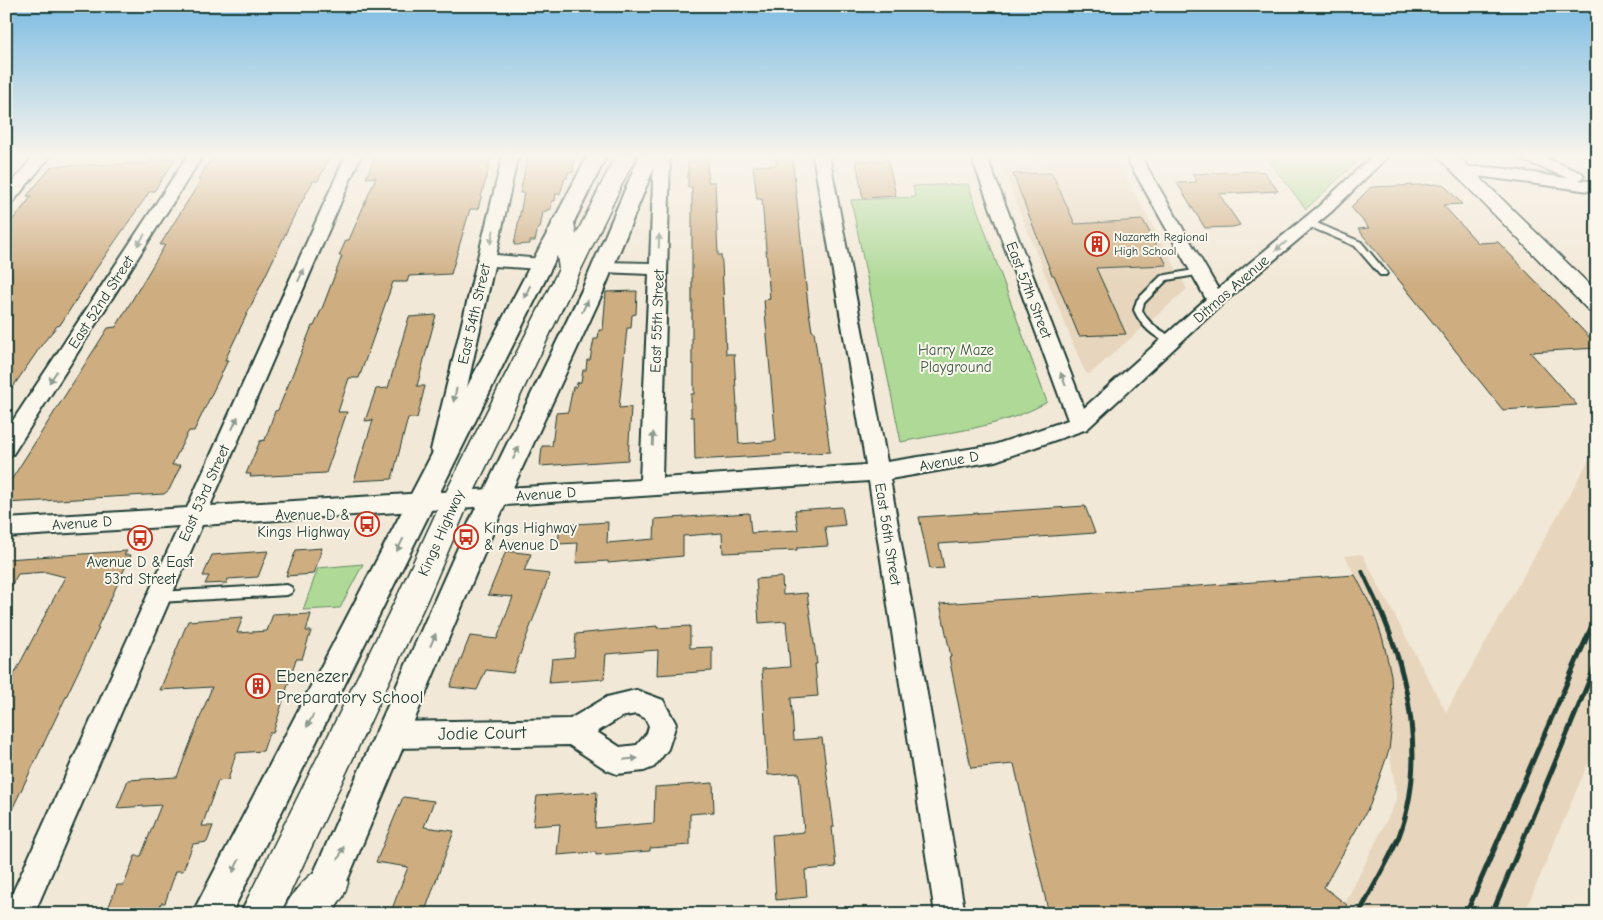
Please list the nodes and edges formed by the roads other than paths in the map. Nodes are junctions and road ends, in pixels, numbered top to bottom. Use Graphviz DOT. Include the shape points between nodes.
graph roads {
  1 [pos="169,198"];
  2 [pos="335,198"];
  3 [pos="501,198"];
  4 [pos="576,198"];
  5 [pos="605,198"];
  6 [pos="632,198"];
  7 [pos="661,198"];
  8 [pos="829,198"];
  9 [pos="994,198"];
  10 [pos="1156,198"];
  11 [pos="1336,198"];
  12 [pos="1488,198"];
  13 [pos="563,222"];
  14 [pos="1309,223"];
  15 [pos="487,260"];
  16 [pos="541,264"];
  17 [pos="602,267"];
  18 [pos="658,269"];
  19 [pos="570,270"];
  20 [pos="1199,272"];
  21 [pos="1382,273"];
  22 [pos="1216,300"];
  23 [pos="1597,306"];
  24 [pos="1171,341"];
  25 [pos="1080,424"];
  26 [pos="6,448"];
  27 [pos="878,472"];
  28 [pos="437,473"];
  29 [pos="651,487"];
  30 [pos="495,497"];
  31 [pos="456,500"];
  32 [pos="422,502"];
  33 [pos="194,516"];
  34 [pos="6,528"];
  35 [pos="287,590"];
  36 [pos="158,597"];
  37 [pos="573,732"];
  38 [pos="391,735"];
  39 [pos="321,898"];
  40 [pos="19,914"];
  41 [pos="212,914"];
  42 [pos="260,914"];
  43 [pos="302,914"];
  44 [pos="950,914"];
  1 -- 26 [label="street, East 52nd Street, one-way"];
  33 -- 2 [label="street, East 53rd Street, one-way"];
  3 -- 15 [label="street, East 54th Street, one-way"];
  4 -- 13 [label="street, Kings Highway"];
  5 -- 19 [label="main road, Kings Highway"];
  6 -- 17 [label="street"];
  18 -- 7 [label="street, East 55th Street, one-way"];
  8 -- 27 [label="street, East 56th Street"];
  25 -- 9 [label="street, East 57th Street, one-way"];
  10 -- 20 [label="street"];
  11 -- 14 [label="street, Ditmas Avenue"];
  12 -- 23 [label="main road"];
  13 -- 16 [label="street, Kings Highway"];
  13 -- 19 [label="main road"];
  14 -- 21 [label="lane" via="1358,244"];
  14 -- 22 [label="street, Ditmas Avenue, one-way"];
  15 -- 16 [label="street"];
  15 -- 28 [label="street, East 54th Street, one-way"];
  16 -- 28 [label="street, Kings Highway, one-way"];
  17 -- 18 [label="street"];
  30 -- 17 [label="street, one-way"];
  29 -- 18 [label="street, East 55th Street, one-way"];
  19 -- 31 [label="main road, Kings Highway"];
  20 -- 22 [label="street"];
  20 -- 24 [label="lane" via="1164,278 1140,302 1138,310 1146,325"];
  22 -- 24 [label="street, Ditmas Avenue"];
  24 -- 25 [label="street, Ditmas Avenue"];
  25 -- 27 [label="street, Avenue D" via="995,454"];
  27 -- 29 [label="street, Avenue D"];
  27 -- 44 [label="street, East 56th Street"];
  28 -- 32 [label="street, Kings Highway"];
  29 -- 30 [label="street, Avenue D"];
  30 -- 31 [label="street, Avenue D"];
  38 -- 30 [label="street, one-way"];
  31 -- 32 [label="street, Avenue D"];
  31 -- 42 [label="main road, Kings Highway"];
  32 -- 33 [label="street, Avenue D"];
  32 -- 41 [label="street, Kings Highway, one-way"];
  33 -- 34 [label="street, Avenue D"];
  33 -- 36 [label="street, East 53rd Street"];
  35 -- 36 [label="lane"];
  36 -- 40 [label="street, East 53rd Street"];
  37 -- 38 [label="street, Jodie Court"];
  39 -- 38 [label="street, one-way"];
  39 -- 43 [label="main road"];
}
